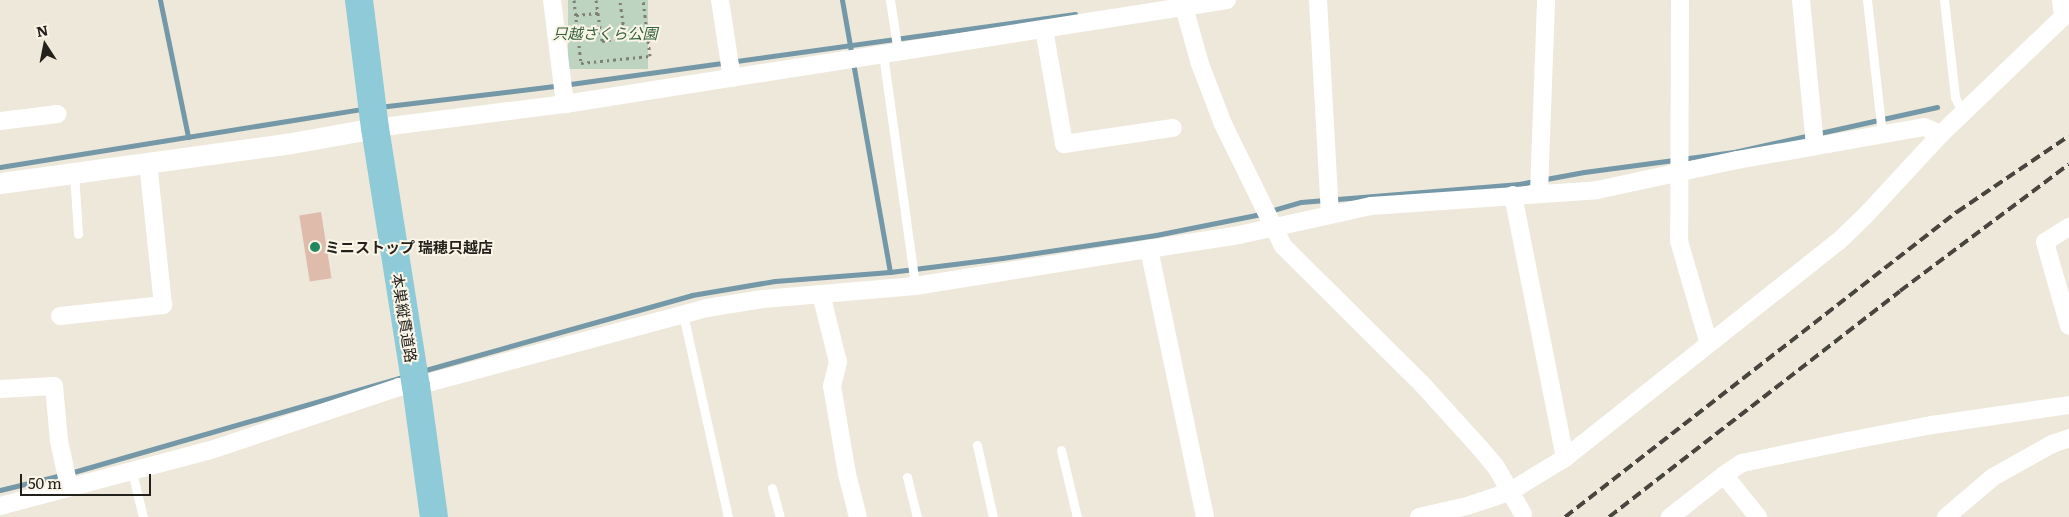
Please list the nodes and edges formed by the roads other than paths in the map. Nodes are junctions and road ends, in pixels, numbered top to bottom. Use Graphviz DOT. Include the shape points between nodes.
graph roads {
  1 [pos="346,0"];
  2 [pos="359,0"];
  3 [pos="552,0"];
  4 [pos="720,0"];
  5 [pos="890,0"];
  6 [pos="1227,0"];
  7 [pos="1318,0"];
  8 [pos="1546,0"];
  9 [pos="1680,0"];
  10 [pos="1802,0"];
  11 [pos="1867,0"];
  12 [pos="1944,0"];
  13 [pos="2061,0"];
  14 [pos="1183,3"];
  15 [pos="1044,29"];
  16 [pos="891,53"];
  17 [pos="732,78"];
  18 [pos="565,104"];
  19 [pos="1962,113"];
  20 [pos="58,114"];
  21 [pos="0,121"];
  22 [pos="1173,128"];
  23 [pos="368,129"];
  24 [pos="1882,134"];
  25 [pos="1941,134"];
  26 [pos="1815,146"];
  27 [pos="148,163"];
  28 [pos="1680,172"];
  29 [pos="74,173"];
  30 [pos="0,184"];
  31 [pos="1540,193"];
  32 [pos="1513,194"];
  33 [pos="1330,214"];
  34 [pos="2069,226"];
  35 [pos="1272,227"];
  36 [pos="78,234"];
  37 [pos="1149,249"];
  38 [pos="915,286"];
  39 [pos="821,294"];
  40 [pos="684,314"];
  41 [pos="60,316"];
  42 [pos="2069,326"];
  43 [pos="1709,344"];
  44 [pos="408,387"];
  45 [pos="0,389"];
  46 [pos="2069,405"];
  47 [pos="2069,438"];
  48 [pos="977,446"];
  49 [pos="1061,450"];
  50 [pos="1565,458"];
  51 [pos="132,472"];
  52 [pos="1724,475"];
  53 [pos="907,477"];
  54 [pos="68,487"];
  55 [pos="772,488"];
  56 [pos="1508,492"];
  57 [pos="0,506"];
  58 [pos="1523,514"];
  59 [pos="142,517"];
  60 [pos="417,517"];
  61 [pos="434,517"];
  62 [pos="728,517"];
  63 [pos="780,517"];
  64 [pos="858,517"];
  65 [pos="917,517"];
  66 [pos="993,517"];
  67 [pos="1077,517"];
  68 [pos="1205,517"];
  69 [pos="1419,517"];
  70 [pos="1670,517"];
  71 [pos="1758,517"];
  72 [pos="1946,517"];
  1 -- 23 [label="main road, 本巣縦貫道路"];
  2 -- 23 [label="main road, 本巣縦貫道路"];
  3 -- 18 [label="street"];
  4 -- 17 [label="street"];
  5 -- 16 [label="lane"];
  6 -- 14 [label="street"];
  7 -- 33 [label="street"];
  8 -- 31 [label="street"];
  9 -- 28 [label="street"];
  10 -- 26 [label="street"];
  11 -- 24 [label="lane"];
  12 -- 19 [label="lane" via="1955,97"];
  13 -- 19 [label="street" via="2063,17"];
  14 -- 15 [label="street"];
  14 -- 35 [label="street" via="1200,64 1223,124"];
  15 -- 16 [label="street"];
  15 -- 22 [label="street" via="1064,144"];
  16 -- 17 [label="street"];
  16 -- 38 [label="lane"];
  17 -- 18 [label="street"];
  18 -- 23 [label="street"];
  19 -- 25 [label="street"];
  20 -- 21 [label="street"];
  23 -- 27 [label="street"];
  23 -- 44 [label="main road, 本巣縦貫道路"];
  24 -- 25 [label="street" via="1924,127"];
  24 -- 26 [label="street"];
  25 -- 43 [label="street" via="1838,242"];
  26 -- 28 [label="street"];
  27 -- 29 [label="street"];
  27 -- 41 [label="street" via="163,305"];
  28 -- 31 [label="street" via="1596,190"];
  28 -- 43 [label="street" via="1679,241"];
  29 -- 30 [label="street"];
  29 -- 36 [label="lane"];
  31 -- 32 [label="street"];
  32 -- 33 [label="street" via="1371,206"];
  32 -- 50 [label="street"];
  33 -- 35 [label="street"];
  34 -- 42 [label="street" via="2045,242"];
  35 -- 37 [label="street"];
  35 -- 56 [label="street" via="1283,246 1302,267 1422,384 1480,448 1496,467"];
  37 -- 38 [label="street"];
  37 -- 68 [label="street"];
  38 -- 39 [label="street"];
  39 -- 40 [label="street" via="763,299"];
  39 -- 64 [label="street" via="838,362 832,386"];
  40 -- 44 [label="street"];
  40 -- 62 [label="lane"];
  43 -- 50 [label="street"];
  44 -- 51 [label="street"];
  44 -- 60 [label="main road, 本巣縦貫道路"];
  44 -- 61 [label="main road, 本巣縦貫道路"];
  45 -- 54 [label="street" via="54,386 58,440"];
  46 -- 52 [label="street" via="1932,425 1829,445 1742,463"];
  47 -- 72 [label="street" via="1993,477"];
  48 -- 66 [label="lane"];
  49 -- 67 [label="lane"];
  50 -- 56 [label="street"];
  51 -- 54 [label="street"];
  51 -- 59 [label="lane"];
  52 -- 70 [label="street"];
  52 -- 71 [label="street"];
  53 -- 65 [label="lane"];
  54 -- 57 [label="street"];
  55 -- 63 [label="lane"];
  56 -- 58 [label="street"];
  56 -- 69 [label="street"];
}
